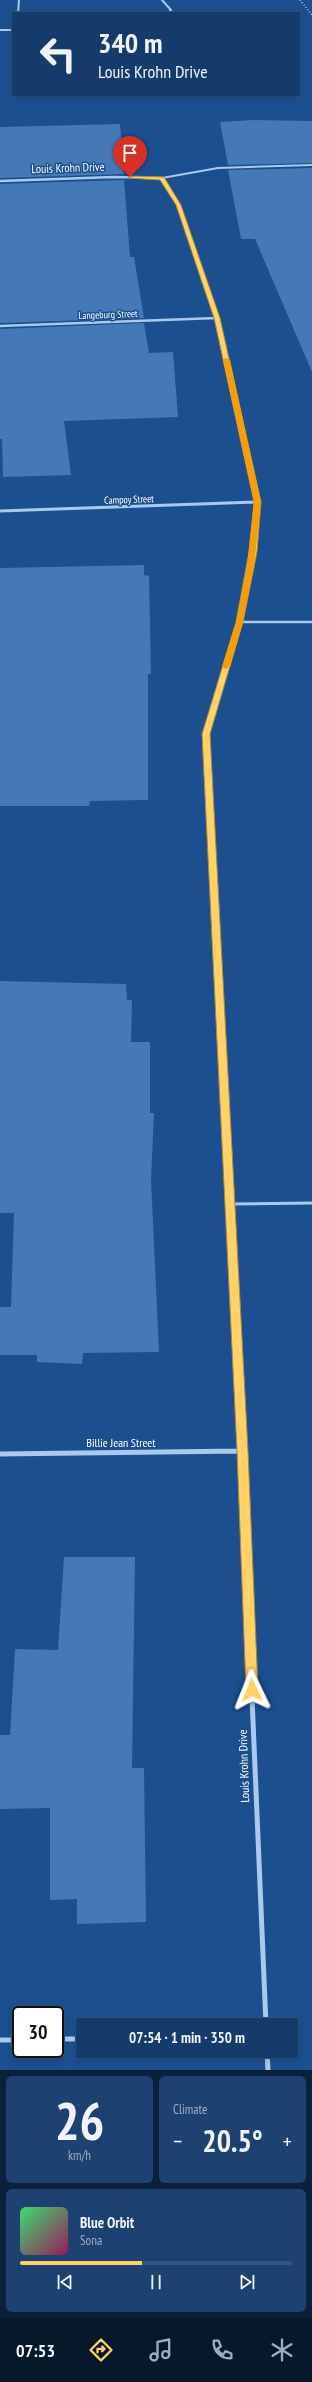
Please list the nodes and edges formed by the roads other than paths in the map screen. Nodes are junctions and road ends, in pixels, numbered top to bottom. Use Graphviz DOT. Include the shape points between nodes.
graph roads {
  1 [pos="19,0"];
  2 [pos="162,0"];
  3 [pos="18,12"];
  4 [pos="169,12"];
  5 [pos="0,30"];
  6 [pos="12,30"];
  7 [pos="312,164"];
  8 [pos="162,178"];
  9 [pos="0,181"];
  10 [pos="217,318"];
  11 [pos="0,326"];
  12 [pos="258,502"];
  13 [pos="0,511"];
  14 [pos="239,622"];
  15 [pos="312,622"];
  16 [pos="312,1203"];
  17 [pos="228,1204"];
  18 [pos="242,1451"];
  19 [pos="0,1454"];
  20 [pos="266,2018"];
  21 [pos="64,2039"];
  22 [pos="76,2039"];
  23 [pos="0,2040"];
  24 [pos="12,2040"];
  25 [pos="267,2058"];
  26 [pos="268,2070"];
  1 -- 3 [label="lane"];
  2 -- 4 [label="lane" via="171,10"];
  5 -- 6 [label="lane"];
  7 -- 8 [label="lane" via="217,168 189,171"];
  8 -- 9 [label="street, Louis Krohn Drive"];
  8 -- 10 [label="street, Louis Krohn Drive" via="179,205"];
  10 -- 11 [label="street, Langeburg Street"];
  10 -- 12 [label="street, Louis Krohn Drive"];
  12 -- 13 [label="street, Campoy Street"];
  12 -- 14 [label="street, Louis Krohn Drive" via="253,552"];
  14 -- 15 [label="lane"];
  14 -- 17 [label="street, Louis Krohn Drive" via="206,734"];
  16 -- 17 [label="lane"];
  17 -- 18 [label="street, Louis Krohn Drive"];
  18 -- 19 [label="street, Billie Jean Street"];
  18 -- 20 [label="street, Louis Krohn Drive"];
  21 -- 22 [label="street"];
  23 -- 24 [label="street"];
  25 -- 26 [label="street"];
}
